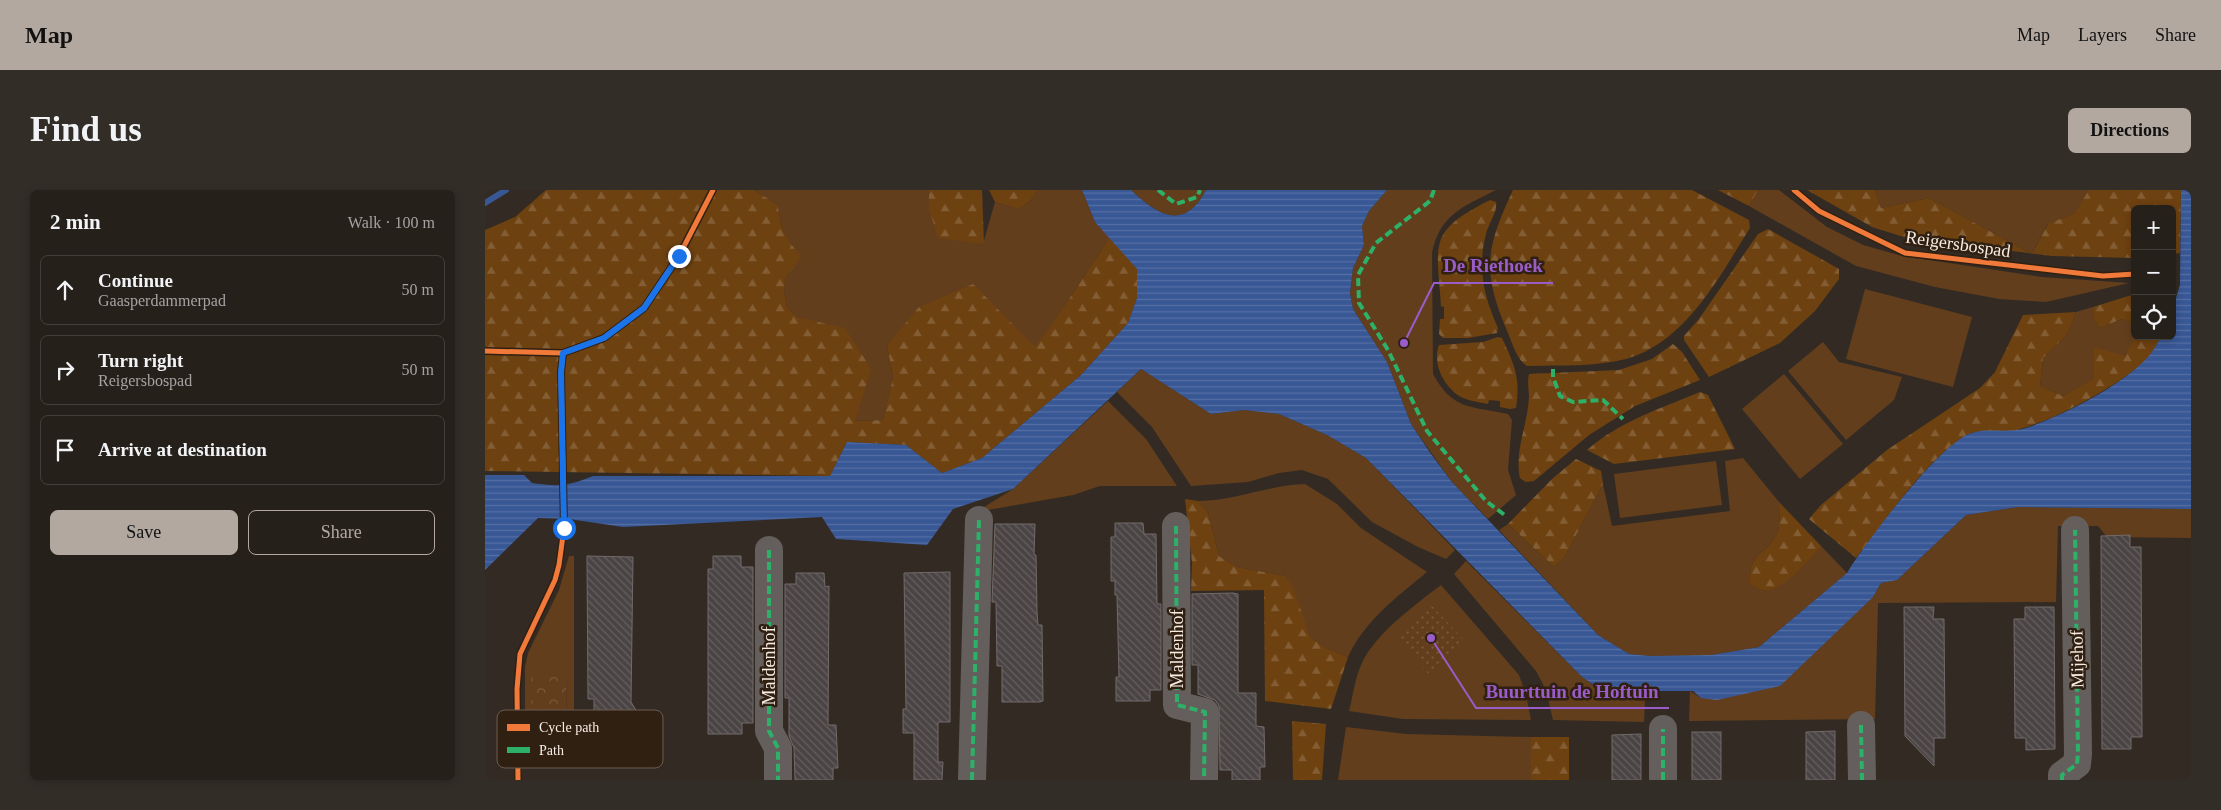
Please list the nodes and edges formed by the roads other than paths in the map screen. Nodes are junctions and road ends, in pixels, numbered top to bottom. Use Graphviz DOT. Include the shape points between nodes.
graph roads {
  1 [pos="979,520"];
  2 [pos="1176,526"];
  3 [pos="2075,530"];
  4 [pos="769,550"];
  5 [pos="1861,725"];
  6 [pos="1663,729"];
  7 [pos="778,780"];
  8 [pos="972,780"];
  9 [pos="1204,780"];
  10 [pos="1663,780"];
  11 [pos="1861,780"];
  12 [pos="2062,780"];
  1 -- 8 [label="street"];
  2 -- 9 [label="street, Maldenhof" via="1177,704 1205,712"];
  3 -- 12 [label="street, Mijehof" via="2078,754 2077,764 2062,775"];
  4 -- 7 [label="street, Maldenhof" via="769,731 778,748"];
  5 -- 11 [label="street"];
  6 -- 10 [label="street"];
}
